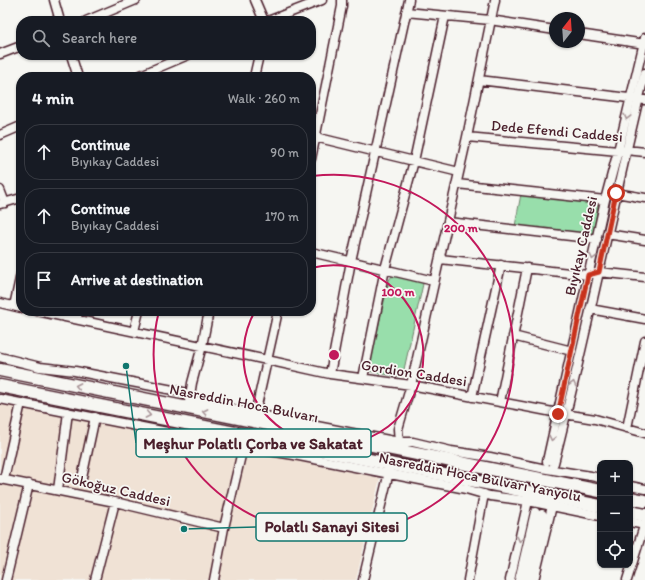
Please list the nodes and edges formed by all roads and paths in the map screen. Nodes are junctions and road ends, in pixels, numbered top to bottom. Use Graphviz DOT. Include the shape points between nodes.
graph roads {
  1 [pos="54,0"];
  2 [pos="136,0"];
  3 [pos="255,0"];
  4 [pos="322,0"];
  5 [pos="342,0"];
  6 [pos="408,0"];
  7 [pos="494,0"];
  8 [pos="116,4"];
  9 [pos="406,12"];
  10 [pos="59,16"];
  11 [pos="95,16"];
  12 [pos="262,16"];
  13 [pos="281,16"];
  14 [pos="445,16"];
  15 [pos="490,20"];
  16 [pos="549,29"];
  17 [pos="585,35"];
  18 [pos="645,42"];
  19 [pos="16,48"];
  20 [pos="0,54"];
  21 [pos="73,60"];
  22 [pos="176,60"];
  23 [pos="258,60"];
  24 [pos="76,72"];
  25 [pos="148,72"];
  26 [pos="255,72"];
  27 [pos="645,73"];
  28 [pos="479,80"];
  29 [pos="638,99"];
  30 [pos="316,123"];
  31 [pos="16,128"];
  32 [pos="0,135"];
  33 [pos="467,137"];
  34 [pos="316,138"];
  35 [pos="622,151"];
  36 [pos="375,152"];
  37 [pos="645,152"];
  38 [pos="414,161"];
  39 [pos="459,172"];
  40 [pos="456,184"];
  41 [pos="0,190"];
  42 [pos="616,193"];
  43 [pos="645,198"];
  44 [pos="16,200"];
  45 [pos="605,200"];
  46 [pos="2,204"];
  47 [pos="448,222"];
  48 [pos="607,234"];
  49 [pos="597,239"];
  50 [pos="645,240"];
  51 [pos="316,253"];
  52 [pos="440,259"];
  53 [pos="351,261"];
  54 [pos="501,265"];
  55 [pos="527,268"];
  56 [pos="386,269"];
  57 [pos="599,272"];
  58 [pos="588,275"];
  59 [pos="645,277"];
  60 [pos="434,281"];
  61 [pos="0,303"];
  62 [pos="16,307"];
  63 [pos="590,309"];
  64 [pos="81,316"];
  65 [pos="138,316"];
  66 [pos="208,316"];
  67 [pos="277,316"];
  68 [pos="645,319"];
  69 [pos="134,331"];
  70 [pos="513,336"];
  71 [pos="645,341"];
  72 [pos="202,346"];
  73 [pos="572,351"];
  74 [pos="0,357"];
  75 [pos="267,360"];
  76 [pos="0,370"];
  77 [pos="330,374"];
  78 [pos="363,378"];
  79 [pos="411,385"];
  80 [pos="0,386"];
  81 [pos="472,397"];
  82 [pos="0,399"];
  83 [pos="500,402"];
  84 [pos="21,403"];
  85 [pos="189,404"];
  86 [pos="68,412"];
  87 [pos="558,414"];
  88 [pos="566,415"];
  89 [pos="95,417"];
  90 [pos="254,418"];
  91 [pos="627,428"];
  92 [pos="645,433"];
  93 [pos="399,442"];
  94 [pos="243,447"];
  95 [pos="390,469"];
  96 [pos="597,477"];
  97 [pos="82,478"];
  98 [pos="2,479"];
  99 [pos="29,484"];
  100 [pos="633,487"];
  101 [pos="645,489"];
  102 [pos="58,490"];
  103 [pos="597,490"];
  104 [pos="484,494"];
  105 [pos="633,499"];
  106 [pos="528,501"];
  107 [pos="645,501"];
  108 [pos="115,502"];
  109 [pos="597,505"];
  110 [pos="552,506"];
  111 [pos="633,514"];
  112 [pos="597,515"];
  113 [pos="633,522"];
  114 [pos="645,522"];
  115 [pos="224,528"];
  116 [pos="6,580"];
  117 [pos="95,580"];
  118 [pos="214,580"];
  119 [pos="363,580"];
  120 [pos="468,580"];
  121 [pos="510,580"];
  122 [pos="519,580"];
  123 [pos="526,580"];
  124 [pos="534,580"];
  125 [pos="627,580"];
  1 -- 10 [label="street"];
  2 -- 8 [label="street"];
  3 -- 12 [label="street"];
  4 -- 13 [label="street"];
  5 -- 30 [label="street"];
  6 -- 9 [label="street"];
  7 -- 15 [label="street"];
  8 -- 11 [label="street"];
  9 -- 14 [label="street"];
  9 -- 36 [label="street"];
  14 -- 15 [label="street"];
  14 -- 38 [label="street"];
  15 -- 16 [label="street"];
  15 -- 28 [label="street"];
  17 -- 18 [label="street"];
  18 -- 29 [label="street, Bıyıkay Caddesi"];
  19 -- 20 [label="street"];
  21 -- 24 [label="street"];
  22 -- 25 [label="street"];
  23 -- 26 [label="street"];
  27 -- 29 [label="street, Bıyıkay Caddesi"];
  28 -- 29 [label="street"];
  28 -- 33 [label="street"];
  29 -- 35 [label="street, Bıyıkay Caddesi"];
  31 -- 32 [label="street"];
  33 -- 35 [label="street, Dede Efendi Caddesi"];
  33 -- 39 [label="street"];
  34 -- 36 [label="street"];
  35 -- 37 [label="street, Dede Efendi Caddesi"];
  35 -- 42 [label="street, Bıyıkay Caddesi"];
  35 -- 45 [label="street, Bıyıkay Caddesi"];
  36 -- 38 [label="street"];
  36 -- 53 [label="street"];
  38 -- 39 [label="street"];
  38 -- 56 [label="street"];
  39 -- 40 [label="street"];
  40 -- 45 [label="street"];
  40 -- 47 [label="street"];
  41 -- 46 [label="street"];
  42 -- 43 [label="street"];
  42 -- 48 [label="street, Bıyıkay Caddesi"];
  44 -- 46 [label="street"];
  45 -- 49 [label="street, Bıyıkay Caddesi"];
  47 -- 49 [label="street"];
  47 -- 52 [label="street"];
  48 -- 50 [label="street"];
  48 -- 57 [label="street, Bıyıkay Caddesi"];
  49 -- 58 [label="street, Bıyıkay Caddesi, one-way"];
  51 -- 53 [label="street"];
  52 -- 54 [label="street"];
  52 -- 60 [label="street"];
  53 -- 56 [label="street"];
  53 -- 77 [label="street"];
  54 -- 55 [label="street"];
  54 -- 81 [label="street"];
  55 -- 58 [label="street"];
  55 -- 70 [label="street"];
  56 -- 60 [label="street"];
  56 -- 78 [label="street"];
  57 -- 58 [label="street"];
  57 -- 59 [label="street"];
  57 -- 63 [label="street, Bıyıkay Caddesi"];
  58 -- 73 [label="street, Bıyıkay Caddesi"];
  60 -- 79 [label="street"];
  61 -- 62 [label="street"];
  63 -- 68 [label="street"];
  88 -- 63 [label="street, Bıyıkay Caddesi, one-way"];
  64 -- 69 [label="street, Gordion Caddesi"];
  65 -- 69 [label="street"];
  66 -- 72 [label="street"];
  67 -- 75 [label="street"];
  69 -- 72 [label="street, Gordion Caddesi"];
  70 -- 73 [label="street"];
  70 -- 83 [label="street"];
  71 -- 91 [label="street"];
  72 -- 75 [label="street, Gordion Caddesi"];
  72 -- 85 [label="street"];
  73 -- 87 [label="street, Bıyıkay Caddesi"];
  74 -- 85 [label="street" via="40,367 75,371 183,392"];
  75 -- 77 [label="street, Gordion Caddesi"];
  75 -- 90 [label="street"];
  85 -- 76 [label="highway, Nasreddin Hoca Bulvarı, one-way"];
  77 -- 78 [label="street, Gordion Caddesi"];
  78 -- 79 [label="street, Gordion Caddesi"];
  79 -- 81 [label="street, Gordion Caddesi"];
  79 -- 93 [label="street" via="398,429"];
  80 -- 95 [label="highway, Nasreddin Hoca Bulvarı, one-way"];
  81 -- 83 [label="street, Gordion Caddesi"];
  82 -- 84 [label="street, Nasreddin Hoca Bulvarı Yanyolu"];
  83 -- 87 [label="street, Gordion Caddesi"];
  84 -- 86 [label="street, Nasreddin Hoca Bulvarı Yanyolu"];
  84 -- 98 [label="street"];
  85 -- 90 [label="highway, Nasreddin Hoca Bulvarı"];
  86 -- 89 [label="street, Nasreddin Hoca Bulvarı Yanyolu"];
  86 -- 102 [label="street"];
  87 -- 88 [label="street, Gordion Caddesi"];
  87 -- 88 [label="street, Bıyıkay Caddesi, one-way" via="550,462"];
  88 -- 91 [label="street, Gordion Caddesi" via="595,419"];
  89 -- 94 [label="street, Nasreddin Hoca Bulvarı Yanyolu"];
  89 -- 97 [label="street"];
  90 -- 93 [label="street"];
  90 -- 103 [label="highway, Nasreddin Hoca Bulvarı"];
  91 -- 92 [label="street, Gordion Caddesi"];
  93 -- 96 [label="street" via="413,442"];
  94 -- 95 [label="street, Nasreddin Hoca Bulvarı Yanyolu"];
  94 -- 115 [label="street"];
  95 -- 104 [label="street, Nasreddin Hoca Bulvarı Yanyolu"];
  95 -- 109 [label="highway, Nasreddin Hoca Bulvarı"];
  95 -- 119 [label="street"];
  98 -- 99 [label="street, Gökoğuz Caddesi"];
  99 -- 102 [label="street, Gökoğuz Caddesi"];
  99 -- 116 [label="street"];
  100 -- 101 [label="street"];
  102 -- 108 [label="street, Gökoğuz Caddesi"];
  104 -- 106 [label="street, Nasreddin Hoca Bulvarı Yanyolu"];
  104 -- 120 [label="street"];
  105 -- 107 [label="highway"];
  106 -- 110 [label="street, Nasreddin Hoca Bulvarı Yanyolu"];
  106 -- 121 [label="street, one-way"];
  108 -- 115 [label="street, Gökoğuz Caddesi"];
  108 -- 117 [label="street"];
  110 -- 112 [label="street, Nasreddin Hoca Bulvarı Yanyolu"];
  110 -- 124 [label="street"];
  111 -- 114 [label="highway"];
  113 -- 114 [label="street"];
  114 -- 125 [label="street"];
  115 -- 118 [label="street"];
  122 -- 123 [label="street" via="538,513"];
}
